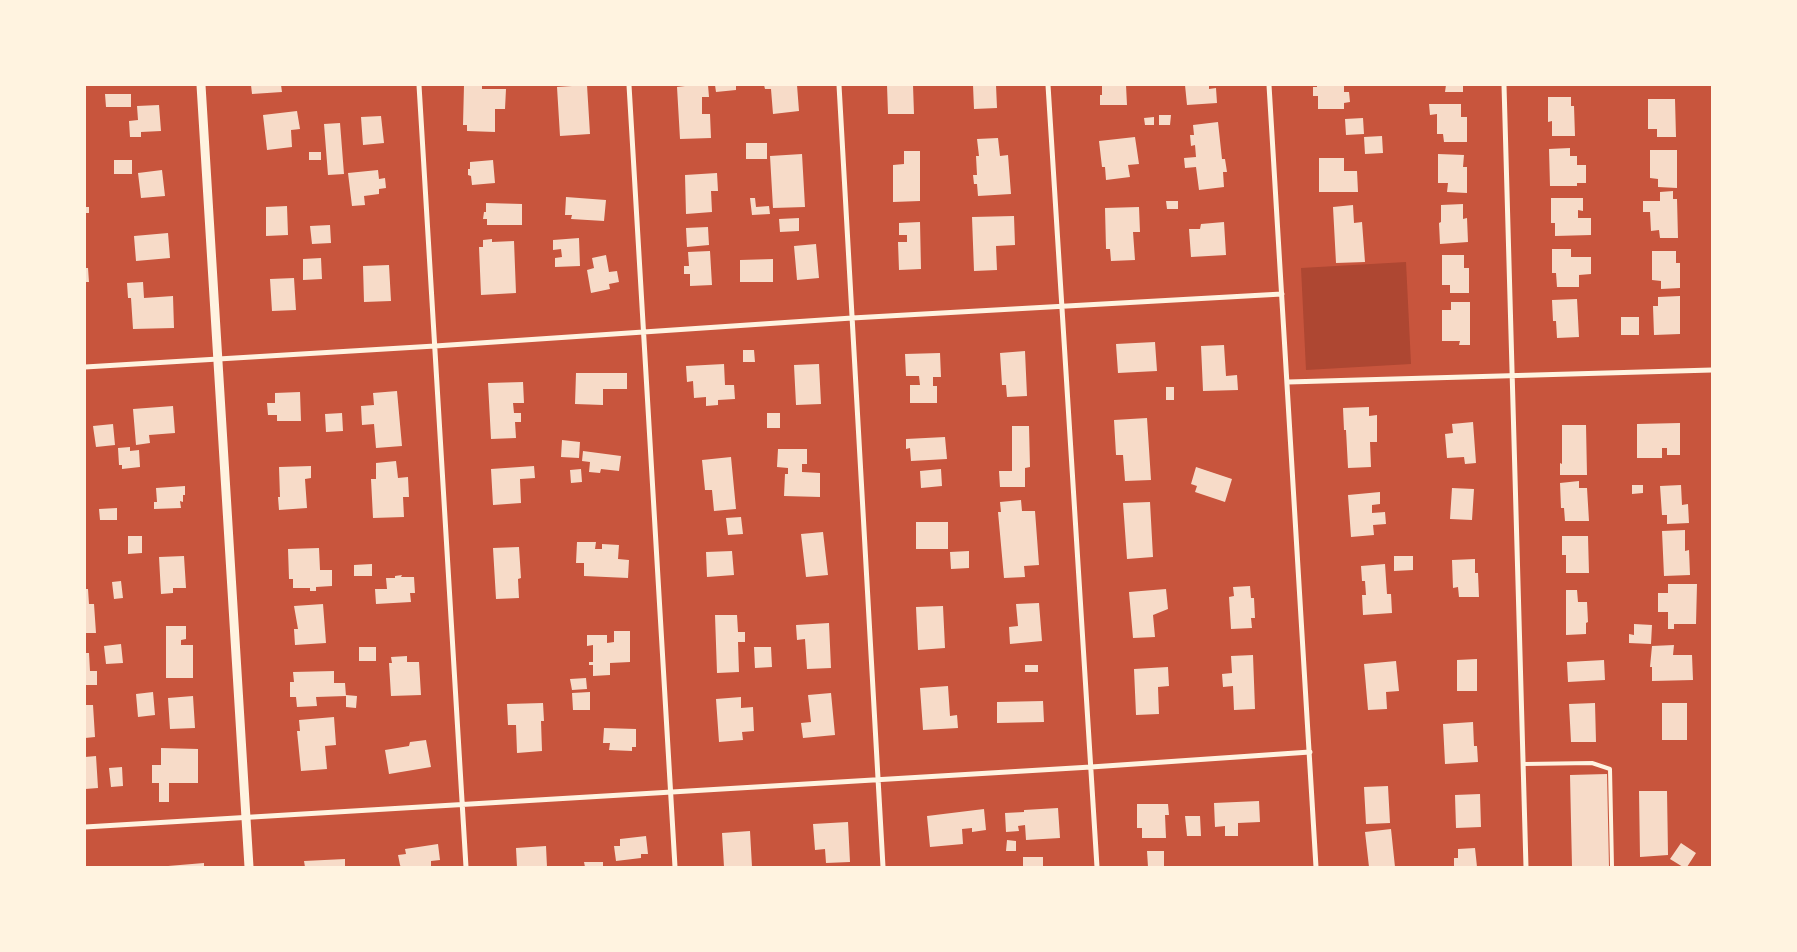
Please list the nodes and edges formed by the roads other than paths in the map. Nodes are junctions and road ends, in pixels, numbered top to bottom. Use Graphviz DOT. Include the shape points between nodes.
graph roads {
  1 [pos="202,85"];
  2 [pos="419,85"];
  3 [pos="629,85"];
  4 [pos="839,85"];
  5 [pos="1048,85"];
  6 [pos="1269,85"];
  7 [pos="1504,85"];
  8 [pos="1282,294"];
  9 [pos="1061,307"];
  10 [pos="852,318"];
  11 [pos="645,333"];
  12 [pos="435,346"];
  13 [pos="218,359"];
  14 [pos="85,367"];
  15 [pos="1712,370"];
  16 [pos="1512,376"];
  17 [pos="1288,382"];
  18 [pos="1310,752"];
  19 [pos="1524,764"];
  20 [pos="1091,767"];
  21 [pos="877,779"];
  22 [pos="670,792"];
  23 [pos="462,805"];
  24 [pos="246,818"];
  25 [pos="85,827"];
  26 [pos="248,867"];
  27 [pos="466,867"];
  28 [pos="675,867"];
  29 [pos="883,867"];
  30 [pos="1097,867"];
  31 [pos="1316,867"];
  32 [pos="1526,867"];
  33 [pos="1612,867"];
  1 -- 13 [label="street"];
  2 -- 12 [label="street"];
  3 -- 11 [label="street"];
  4 -- 10 [label="street"];
  5 -- 9 [label="street"];
  6 -- 8 [label="street"];
  7 -- 16 [label="street"];
  8 -- 9 [label="street"];
  8 -- 17 [label="street"];
  9 -- 10 [label="street"];
  9 -- 20 [label="street"];
  10 -- 11 [label="street"];
  10 -- 21 [label="street"];
  11 -- 12 [label="street"];
  11 -- 22 [label="street"];
  12 -- 13 [label="street"];
  12 -- 23 [label="street"];
  13 -- 14 [label="street"];
  13 -- 24 [label="street"];
  15 -- 16 [label="street"];
  16 -- 17 [label="street"];
  16 -- 19 [label="street"];
  17 -- 18 [label="street"];
  18 -- 20 [label="street"];
  18 -- 31 [label="street"];
  19 -- 32 [label="street"];
  19 -- 33 [label="lane" via="1592,763 1610,769"];
  20 -- 21 [label="street"];
  20 -- 30 [label="street"];
  21 -- 22 [label="street"];
  21 -- 29 [label="street"];
  22 -- 23 [label="street"];
  22 -- 28 [label="street"];
  23 -- 24 [label="street"];
  23 -- 27 [label="street"];
  24 -- 25 [label="street"];
  24 -- 26 [label="street"];
}
